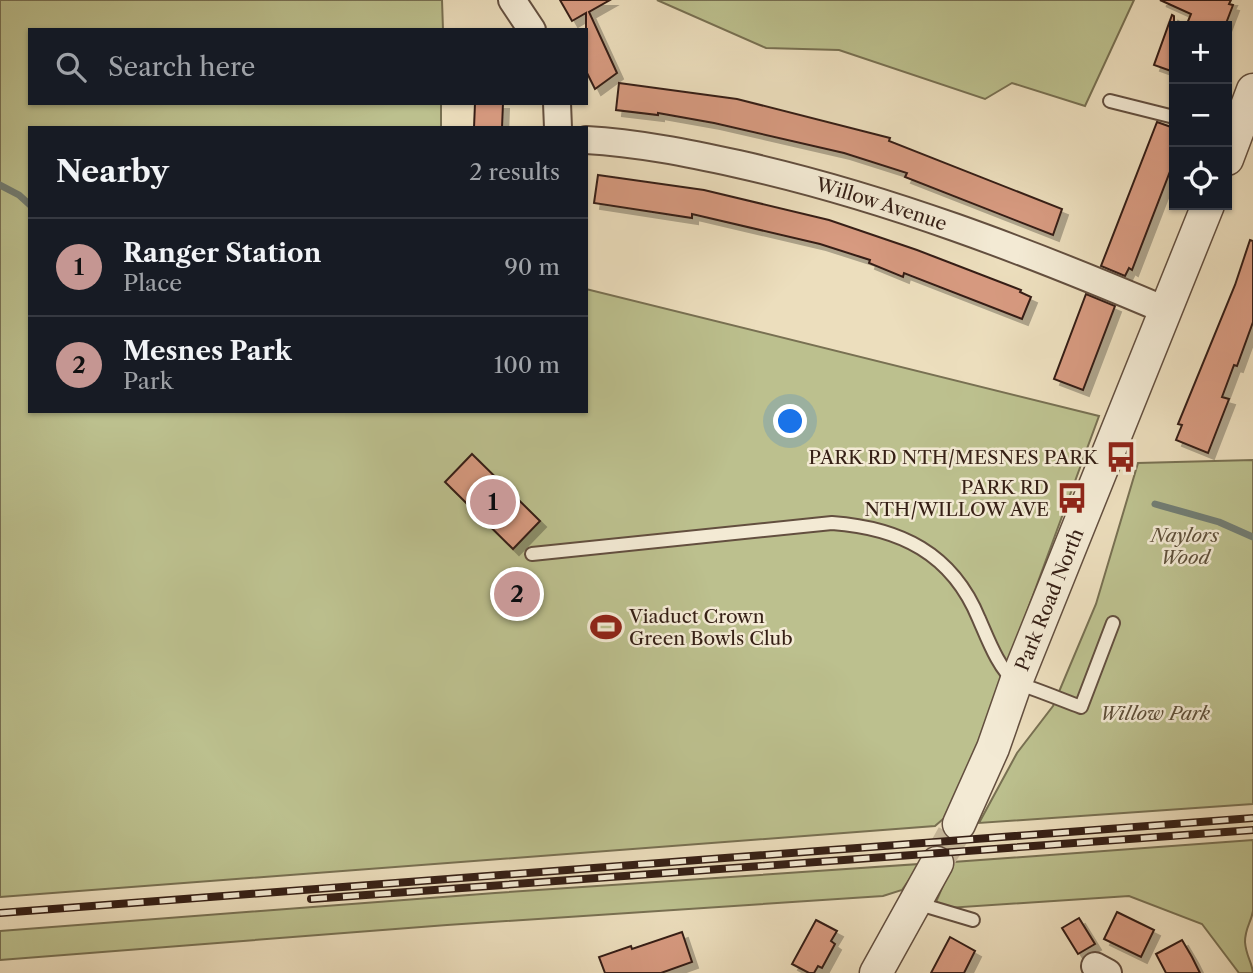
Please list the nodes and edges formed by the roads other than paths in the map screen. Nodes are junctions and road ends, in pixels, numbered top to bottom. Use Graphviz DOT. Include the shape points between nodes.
graph roads {
  1 [pos="506,4"];
  2 [pos="530,28"];
  3 [pos="1253,90"];
  4 [pos="1110,101"];
  5 [pos="556,105"];
  6 [pos="1169,116"];
  7 [pos="558,126"];
  8 [pos="1237,134"];
  9 [pos="588,140"];
  10 [pos="1206,210"];
  11 [pos="1165,310"];
  12 [pos="532,554"];
  13 [pos="1113,623"];
  14 [pos="1016,682"];
  15 [pos="959,824"];
  16 [pos="937,863"];
  17 [pos="915,903"];
  18 [pos="973,920"];
  19 [pos="876,973"];
  1 -- 2 [label="street"];
  3 -- 8 [label="street"];
  4 -- 6 [label="lane"];
  5 -- 7 [label="street"];
  9 -- 11 [label="street, Willow Avenue" via="684,152 800,178 929,216"];
  10 -- 11 [label="street, Park Road North"];
  11 -- 14 [label="street, Park Road North"];
  12 -- 14 [label="lane" via="832,523 877,528 919,546 956,577 970,596 993,652"];
  13 -- 14 [label="lane" via="1081,707"];
  14 -- 15 [label="street, Park Road North"];
  16 -- 17 [label="street"];
  17 -- 18 [label="lane"];
  17 -- 19 [label="street"];
}
